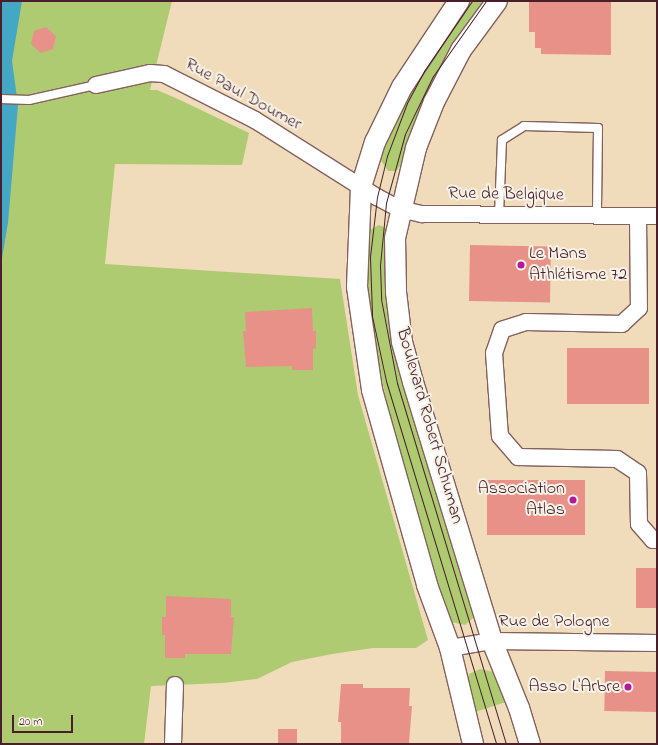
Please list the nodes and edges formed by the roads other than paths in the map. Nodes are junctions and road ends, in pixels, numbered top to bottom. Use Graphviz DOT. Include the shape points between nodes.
graph roads {
  1 [pos="459,1"];
  2 [pos="497,1"];
  3 [pos="96,85"];
  4 [pos="1,99"];
  5 [pos="362,187"];
  6 [pos="400,209"];
  7 [pos="499,215"];
  8 [pos="597,215"];
  9 [pos="638,216"];
  10 [pos="657,216"];
  11 [pos="657,540"];
  12 [pos="492,641"];
  13 [pos="657,643"];
  14 [pos="450,648"];
  15 [pos="175,685"];
  16 [pos="173,744"];
  17 [pos="474,744"];
  18 [pos="530,744"];
  1 -- 5 [label="street, Boulevard Robert Schuman" via="402,87 375,142"];
  2 -- 6 [label="street, Boulevard Robert Schuman" via="460,50 434,102 416,148"];
  3 -- 4 [label="lane" via="29,100"];
  3 -- 5 [label="street, Rue Paul Doumer" via="150,73 164,74 255,120"];
  5 -- 6 [label="street, Rue de Belgique"];
  5 -- 14 [label="street, Boulevard Robert Schuman" via="357,287 372,390 427,585"];
  6 -- 7 [label="street, Rue de Belgique" via="422,214"];
  6 -- 12 [label="street, Boulevard Robert Schuman" via="395,238 396,292 402,342"];
  7 -- 8 [label="street, Rue de Belgique"];
  7 -- 8 [label="lane" via="502,140 524,126 598,128"];
  8 -- 9 [label="street, Rue de Belgique"];
  9 -- 10 [label="street, Rue de Belgique"];
  9 -- 11 [label="street" via="639,308 622,324 526,322 502,330 494,353 500,436 518,457 617,458 638,473 639,524 653,540"];
  12 -- 13 [label="street, Rue de Pologne"];
  12 -- 14 [label="street, Rue de Pologne"];
  12 -- 18 [label="street, Boulevard Robert Schuman" via="519,708"];
  14 -- 17 [label="street, Boulevard Robert Schuman"];
  15 -- 16 [label="street"];
}
